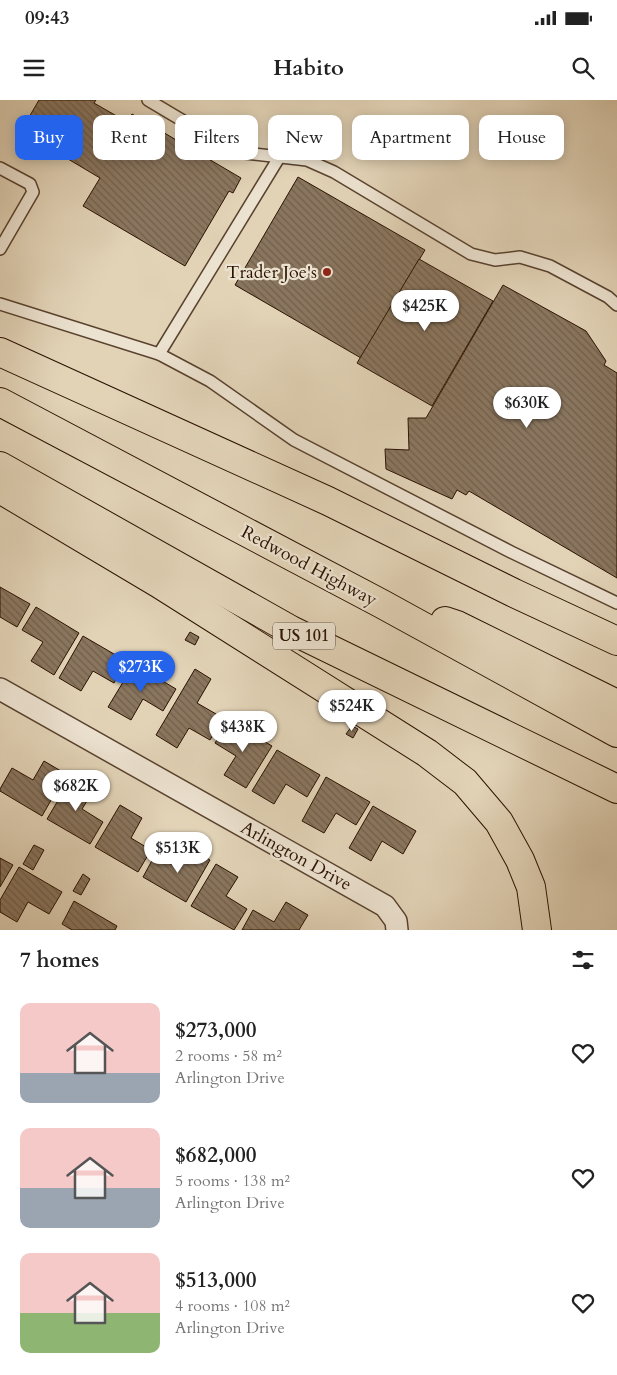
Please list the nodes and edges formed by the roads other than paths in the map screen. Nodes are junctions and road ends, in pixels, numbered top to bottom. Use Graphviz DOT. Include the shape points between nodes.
graph roads {
  1 [pos="154,102"];
  2 [pos="268,155"];
  3 [pos="278,160"];
  4 [pos="308,160"];
  5 [pos="0,168"];
  6 [pos="0,250"];
  7 [pos="0,304"];
  8 [pos="617,305"];
  9 [pos="0,352"];
  10 [pos="159,354"];
  11 [pos="0,402"];
  12 [pos="0,466"];
  13 [pos="0,489"];
  14 [pos="617,603"];
  15 [pos="382,604"];
  16 [pos="617,641"];
  17 [pos="0,689"];
  18 [pos="617,704"];
  19 [pos="617,733"];
  20 [pos="617,789"];
  21 [pos="397,930"];
  22 [pos="537,930"];
  1 -- 2 [label="lane" via="222,144 244,153"];
  3 -- 10 [label="lane"];
  4 -- 8 [label="lane" via="334,172 471,254 495,260 520,257 550,266"];
  5 -- 6 [label="lane" via="30,184 33,192"];
  7 -- 10 [label="lane"];
  9 -- 16 [label="highway" via="328,501"];
  10 -- 14 [label="lane" via="210,381 294,440"];
  11 -- 15 [label="highway, Redwood Highway"];
  12 -- 20 [label="highway, US 101" via="291,630"];
  13 -- 22 [label="highway" via="158,583 360,710 465,782 499,822 520,860 531,888"];
  15 -- 18 [label="highway" via="457,624"];
  15 -- 19 [label="highway, Redwood Highway"];
  17 -- 21 [label="street, Arlington Drive" via="385,906 396,922"];
}
